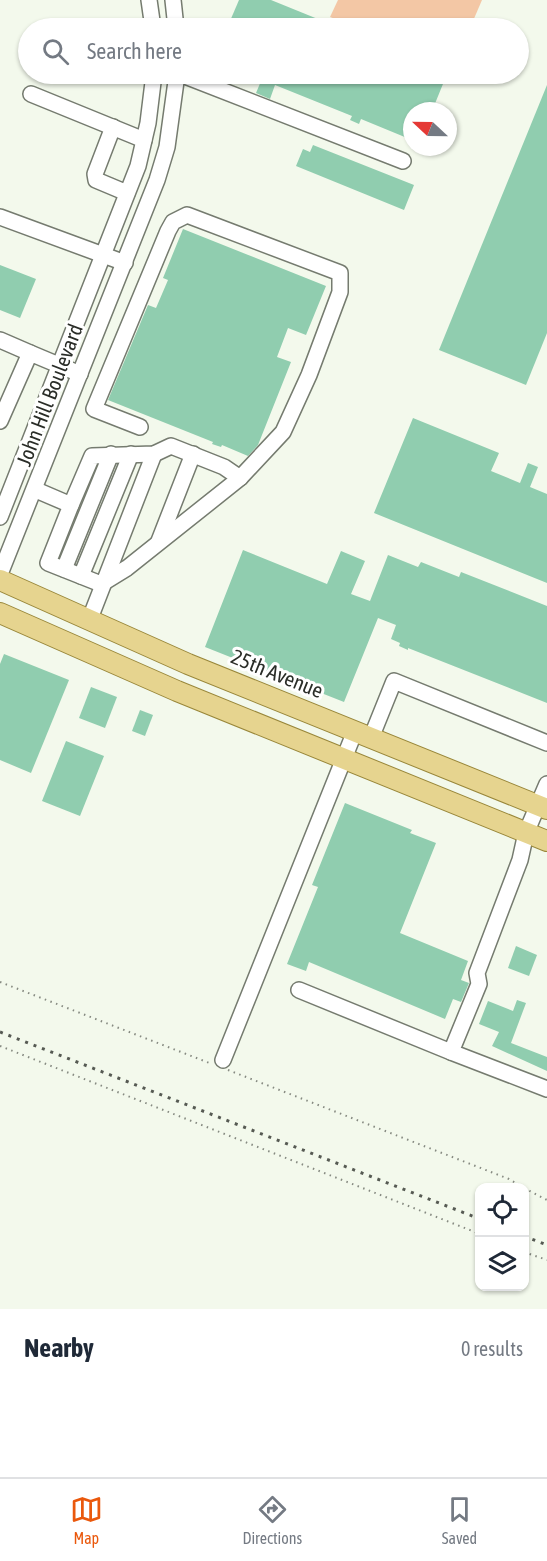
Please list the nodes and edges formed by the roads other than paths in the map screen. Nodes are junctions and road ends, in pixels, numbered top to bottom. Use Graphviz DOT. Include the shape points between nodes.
graph roads {
  1 [pos="149,0"];
  2 [pos="173,0"];
  3 [pos="152,18"];
  4 [pos="175,18"];
  5 [pos="152,84"];
  6 [pos="176,84"];
  7 [pos="204,84"];
  8 [pos="31,94"];
  9 [pos="113,127"];
  10 [pos="144,140"];
  11 [pos="402,160"];
  12 [pos="127,193"];
  13 [pos="0,217"];
  14 [pos="103,255"];
  15 [pos="125,263"];
  16 [pos="0,340"];
  17 [pos="30,353"];
  18 [pos="58,365"];
  19 [pos="80,374"];
  20 [pos="0,421"];
  21 [pos="140,427"];
  22 [pos="111,454"];
  23 [pos="131,454"];
  24 [pos="154,454"];
  25 [pos="193,454"];
  26 [pos="224,467"];
  27 [pos="240,478"];
  28 [pos="36,490"];
  29 [pos="210,502"];
  30 [pos="71,505"];
  31 [pos="0,516"];
  32 [pos="158,543"];
  33 [pos="64,569"];
  34 [pos="0,574"];
  35 [pos="81,576"];
  36 [pos="0,580"];
  37 [pos="101,584"];
  38 [pos="0,613"];
  39 [pos="89,621"];
  40 [pos="188,664"];
  41 [pos="177,691"];
  42 [pos="363,734"];
  43 [pos="547,743"];
  44 [pos="343,759"];
  45 [pos="547,784"];
  46 [pos="543,807"];
  47 [pos="526,833"];
  48 [pos="547,841"];
  49 [pos="299,990"];
  50 [pos="451,1052"];
  51 [pos="223,1060"];
  52 [pos="547,1089"];
  1 -- 3 [label="street"];
  2 -- 4 [label="street"];
  5 -- 10 [label="street, John Hill Boulevard"];
  6 -- 15 [label="street, John Hill Boulevard" via="167,147"];
  7 -- 11 [label="street"];
  8 -- 9 [label="street"];
  9 -- 10 [label="street"];
  9 -- 12 [label="street" via="96,180"];
  10 -- 12 [label="street, John Hill Boulevard"];
  12 -- 14 [label="street, John Hill Boulevard"];
  13 -- 14 [label="street"];
  14 -- 15 [label="street"];
  14 -- 18 [label="street, John Hill Boulevard"];
  15 -- 19 [label="street, John Hill Boulevard"];
  16 -- 17 [label="street"];
  17 -- 18 [label="street"];
  17 -- 20 [label="street"];
  18 -- 19 [label="street"];
  18 -- 31 [label="street, John Hill Boulevard"];
  19 -- 28 [label="street, John Hill Boulevard"];
  21 -- 27 [label="street" via="94,409 173,222 187,215 335,270 341,277 340,292 283,432"];
  22 -- 23 [label="street"];
  22 -- 30 [label="street" via="92,456"];
  22 -- 33 [label="street"];
  23 -- 24 [label="street"];
  23 -- 35 [label="street"];
  24 -- 25 [label="street" via="171,446"];
  24 -- 37 [label="street"];
  25 -- 26 [label="street"];
  25 -- 32 [label="street"];
  26 -- 27 [label="street"];
  26 -- 29 [label="street"];
  27 -- 29 [label="street"];
  28 -- 30 [label="street"];
  28 -- 34 [label="street, John Hill Boulevard"];
  29 -- 32 [label="street"];
  30 -- 33 [label="street" via="48,563"];
  32 -- 37 [label="street"];
  33 -- 35 [label="street"];
  35 -- 37 [label="street"];
  36 -- 39 [label="main road, 25th Avenue"];
  37 -- 39 [label="street"];
  38 -- 41 [label="main road"];
  39 -- 40 [label="main road, 25th Avenue"];
  40 -- 41 [label="main road"];
  40 -- 42 [label="main road, 25th Avenue"];
  41 -- 44 [label="main road"];
  42 -- 43 [label="street" via="394,681"];
  42 -- 44 [label="street"];
  42 -- 46 [label="main road, 25th Avenue"];
  44 -- 47 [label="main road"];
  44 -- 51 [label="street"];
  45 -- 46 [label="street"];
  46 -- 47 [label="street"];
  47 -- 48 [label="main road"];
  47 -- 50 [label="street" via="520,860 477,973 479,984"];
  49 -- 50 [label="street"];
  50 -- 52 [label="street"];
}
